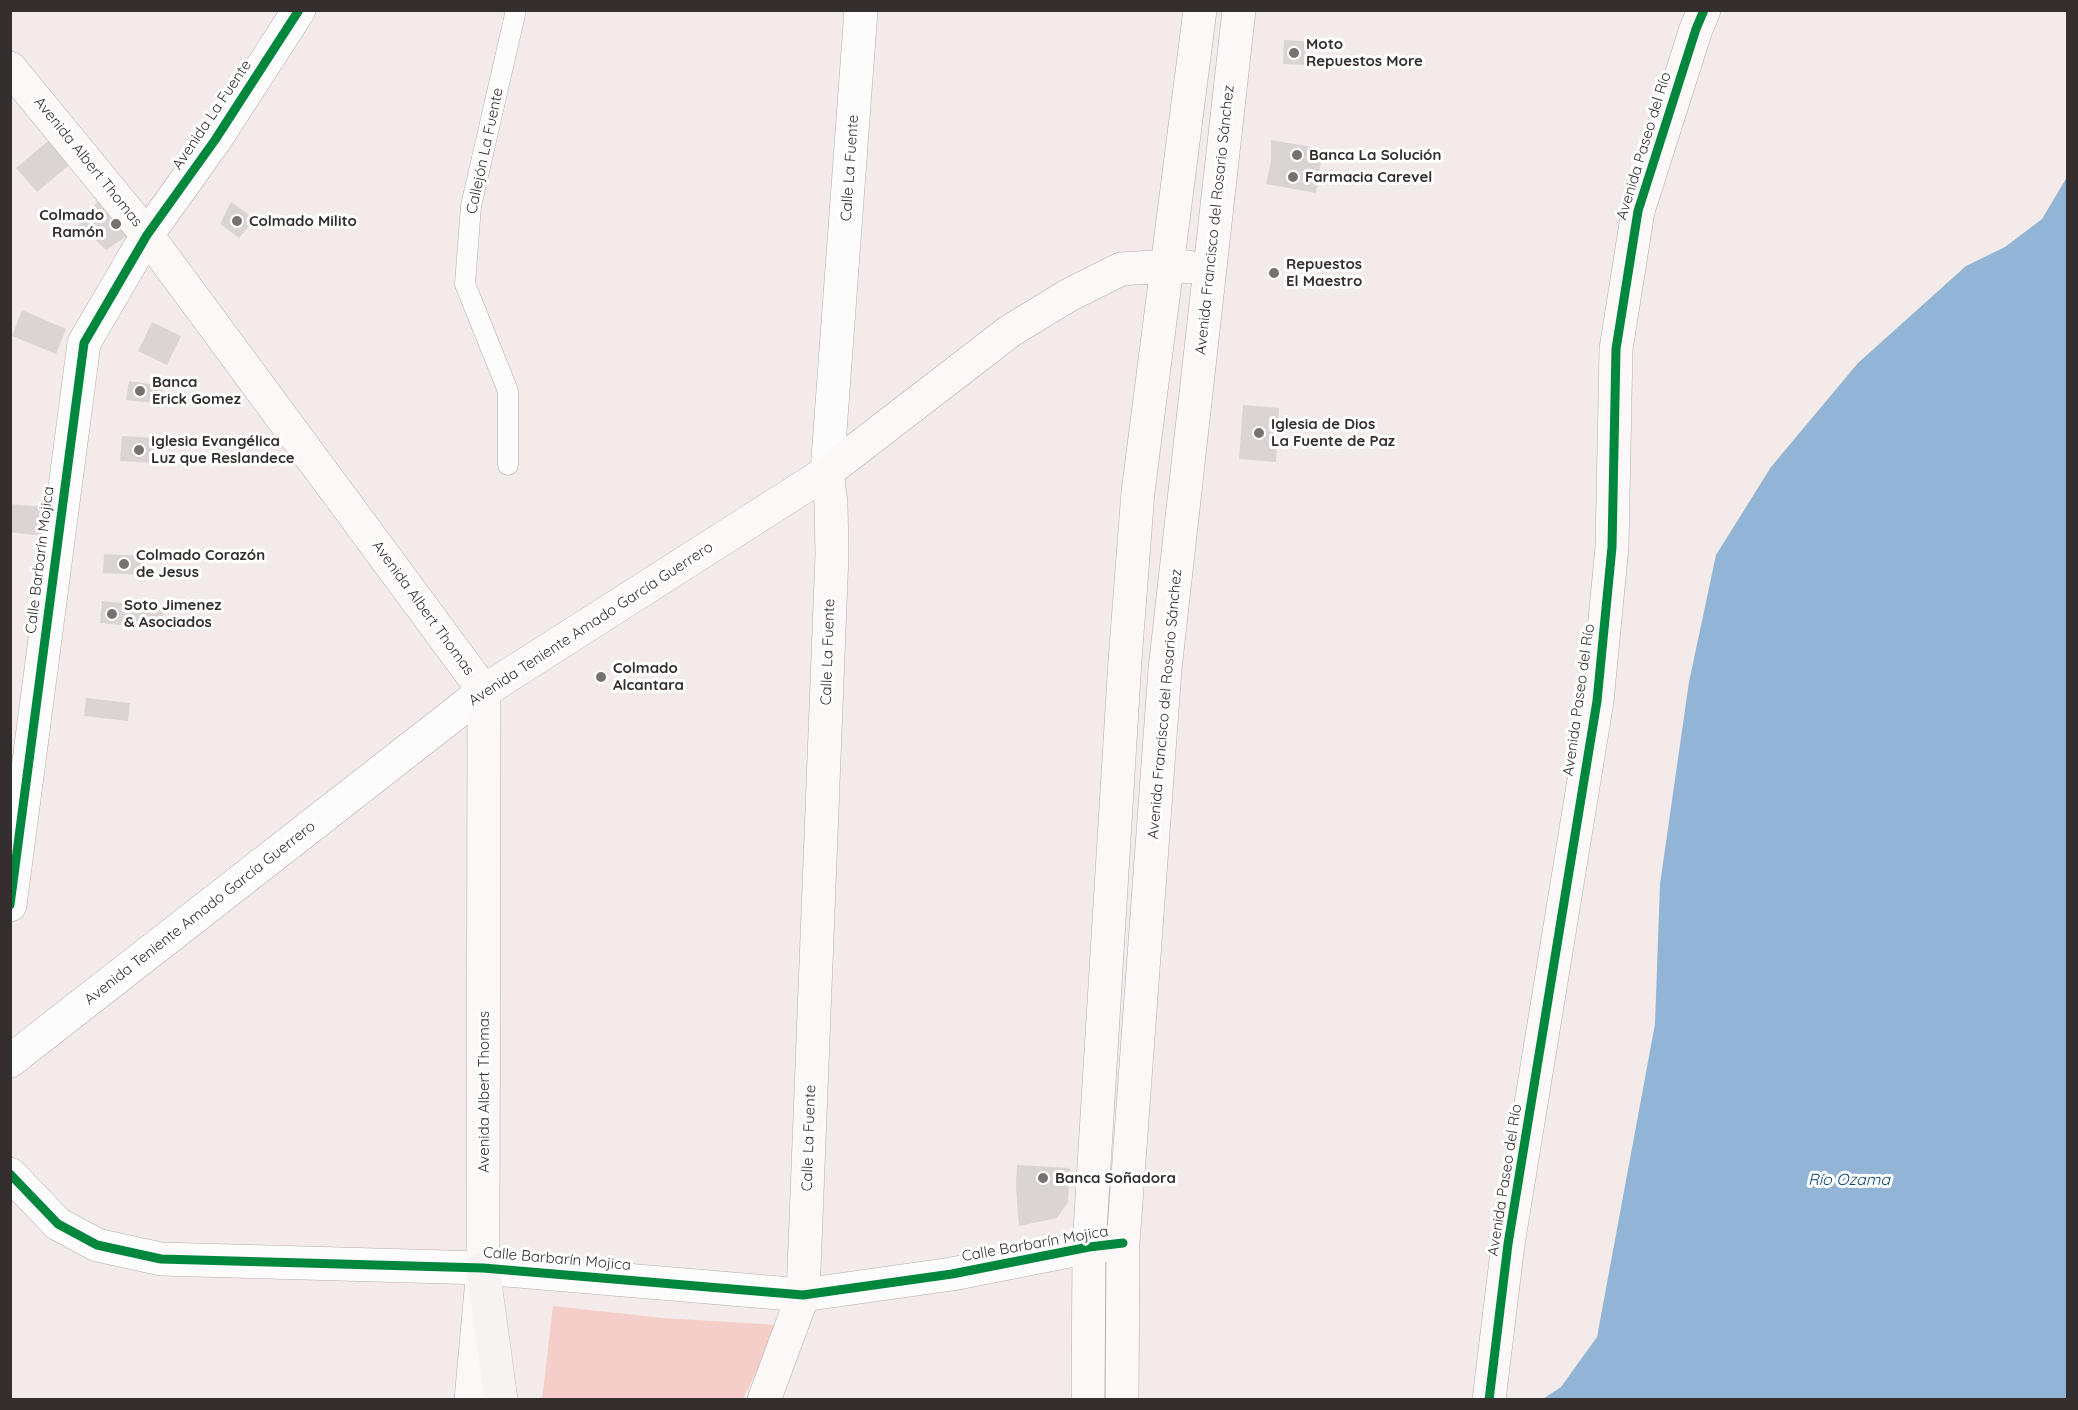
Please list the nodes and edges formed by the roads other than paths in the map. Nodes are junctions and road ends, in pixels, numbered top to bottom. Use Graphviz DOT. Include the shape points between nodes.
graph roads {
  1 [pos="299,10"];
  2 [pos="516,10"];
  3 [pos="861,10"];
  4 [pos="1200,10"];
  5 [pos="1239,10"];
  6 [pos="1704,10"];
  7 [pos="10,68"];
  8 [pos="147,235"];
  9 [pos="1167,266"];
  10 [pos="1208,268"];
  11 [pos="508,465"];
  12 [pos="827,472"];
  13 [pos="484,691"];
  14 [pos="10,906"];
  15 [pos="10,1061"];
  16 [pos="10,1174"];
  17 [pos="1124,1243"];
  18 [pos="1089,1247"];
  19 [pos="483,1268"];
  20 [pos="802,1295"];
  21 [pos="471,1400"];
  22 [pos="501,1400"];
  23 [pos="764,1400"];
  24 [pos="1088,1400"];
  25 [pos="1122,1400"];
  26 [pos="1489,1400"];
  1 -- 8 [label="street, Avenida La Fuente" via="215,140"];
  2 -- 11 [label="lane, Callejón La Fuente" via="471,206 465,284 508,391"];
  3 -- 12 [label="street, Calle La Fuente"];
  4 -- 9 [label="main road"];
  5 -- 10 [label="main road, Avenida Francisco del Rosario Sánchez"];
  6 -- 26 [label="main road, Avenida Paseo del Río" via="1638,211 1616,349 1612,547 1596,701 1508,1244"];
  7 -- 8 [label="main road, Avenida Albert Thomas"];
  8 -- 13 [label="main road, Avenida Albert Thomas"];
  8 -- 14 [label="street, Calle Barbarín Mojica" via="84,343"];
  9 -- 10 [label="main road, Avenida Teniente Amado García Guerrero"];
  9 -- 12 [label="main road, Avenida Teniente Amado García Guerrero" via="1121,269 1069,295 1010,331"];
  9 -- 18 [label="main road" via="1138,492"];
  10 -- 17 [label="main road, Avenida Francisco del Rosario Sánchez" via="1165,669"];
  12 -- 13 [label="main road, Avenida Teniente Amado García Guerrero"];
  12 -- 20 [label="main road, Calle La Fuente" via="832,554"];
  13 -- 15 [label="street, Avenida Teniente Amado García Guerrero"];
  13 -- 19 [label="main road, Avenida Albert Thomas"];
  16 -- 19 [label="street, Calle Barbarín Mojica" via="58,1224 97,1245 161,1258"];
  17 -- 18 [label="street, Calle Barbarín Mojica"];
  17 -- 25 [label="main road, Avenida Francisco del Rosario Sánchez"];
  18 -- 20 [label="street, Calle Barbarín Mojica" via="952,1274"];
  18 -- 24 [label="main road"];
  19 -- 20 [label="street, Calle Barbarín Mojica"];
  19 -- 21 [label="main road, Avenida Albert Thomas"];
  19 -- 22 [label="main road"];
  20 -- 23 [label="main road, Calle La Fuente"];
}
